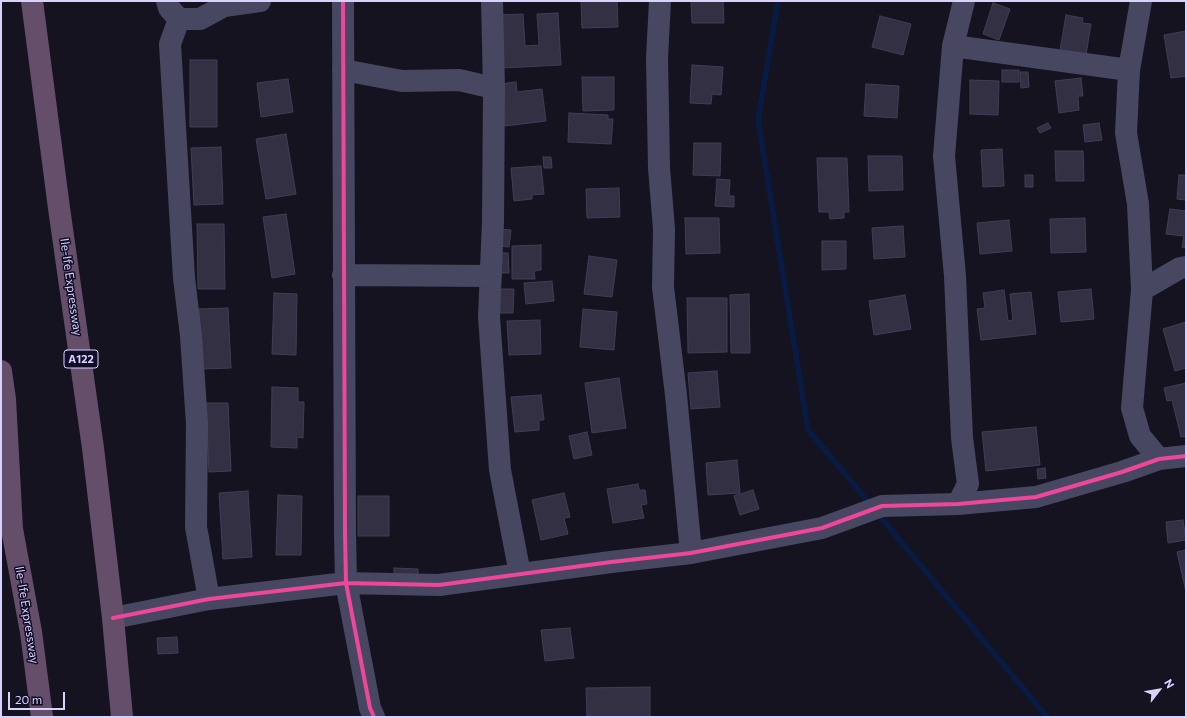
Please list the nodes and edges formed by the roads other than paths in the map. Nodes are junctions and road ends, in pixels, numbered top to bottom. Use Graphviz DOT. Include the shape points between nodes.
graph roads {
  1 [pos="32,1"];
  2 [pos="167,1"];
  3 [pos="260,1"];
  4 [pos="344,1"];
  5 [pos="492,1"];
  6 [pos="660,1"];
  7 [pos="964,1"];
  8 [pos="1141,1"];
  9 [pos="179,19"];
  10 [pos="953,46"];
  11 [pos="343,70"];
  12 [pos="1129,70"];
  13 [pos="494,88"];
  14 [pos="1186,267"];
  15 [pos="344,275"];
  16 [pos="491,276"];
  17 [pos="1142,290"];
  18 [pos="1,370"];
  19 [pos="1140,436"];
  20 [pos="1186,456"];
  21 [pos="1159,459"];
  22 [pos="1122,472"];
  23 [pos="958,504"];
  24 [pos="6,528"];
  25 [pos="691,553"];
  26 [pos="520,574"];
  27 [pos="346,584"];
  28 [pos="209,599"];
  29 [pos="113,618"];
  30 [pos="42,717"];
  31 [pos="122,717"];
  32 [pos="374,717"];
  1 -- 29 [label="highway, Ile-Ife Expressway / A122" via="93,448"];
  2 -- 9 [label="street" via="169,8"];
  3 -- 9 [label="street" via="224,6 200,19"];
  4 -- 11 [label="street"];
  5 -- 13 [label="street"];
  6 -- 25 [label="street" via="657,58 659,168 664,229 663,287"];
  7 -- 10 [label="street"];
  8 -- 12 [label="street"];
  9 -- 28 [label="street" via="170,44 184,278 192,336 197,424 196,527"];
  10 -- 12 [label="street"];
  10 -- 23 [label="street" via="944,156 955,276 962,438 968,484"];
  11 -- 13 [label="street" via="402,81 459,80"];
  11 -- 15 [label="street"];
  12 -- 17 [label="street" via="1126,133 1138,204"];
  13 -- 16 [label="street"];
  14 -- 17 [label="street"];
  15 -- 16 [label="street"];
  15 -- 27 [label="street"];
  16 -- 26 [label="street" via="489,317 500,470"];
  17 -- 19 [label="street" via="1132,408"];
  18 -- 24 [label="highway, Ile-Ife Expressway" via="5,399"];
  19 -- 21 [label="street"];
  19 -- 22 [label="street"];
  20 -- 21 [label="street"];
  21 -- 22 [label="street"];
  22 -- 23 [label="street" via="1036,497"];
  23 -- 25 [label="street" via="882,506 822,528"];
  24 -- 30 [label="highway, Ile-Ife Expressway" via="31,632"];
  25 -- 26 [label="street"];
  26 -- 27 [label="street" via="439,585"];
  27 -- 28 [label="street"];
  27 -- 32 [label="street" via="370,708"];
  28 -- 29 [label="street"];
  29 -- 31 [label="highway, Ile-Ife Expressway / A122"];
}
